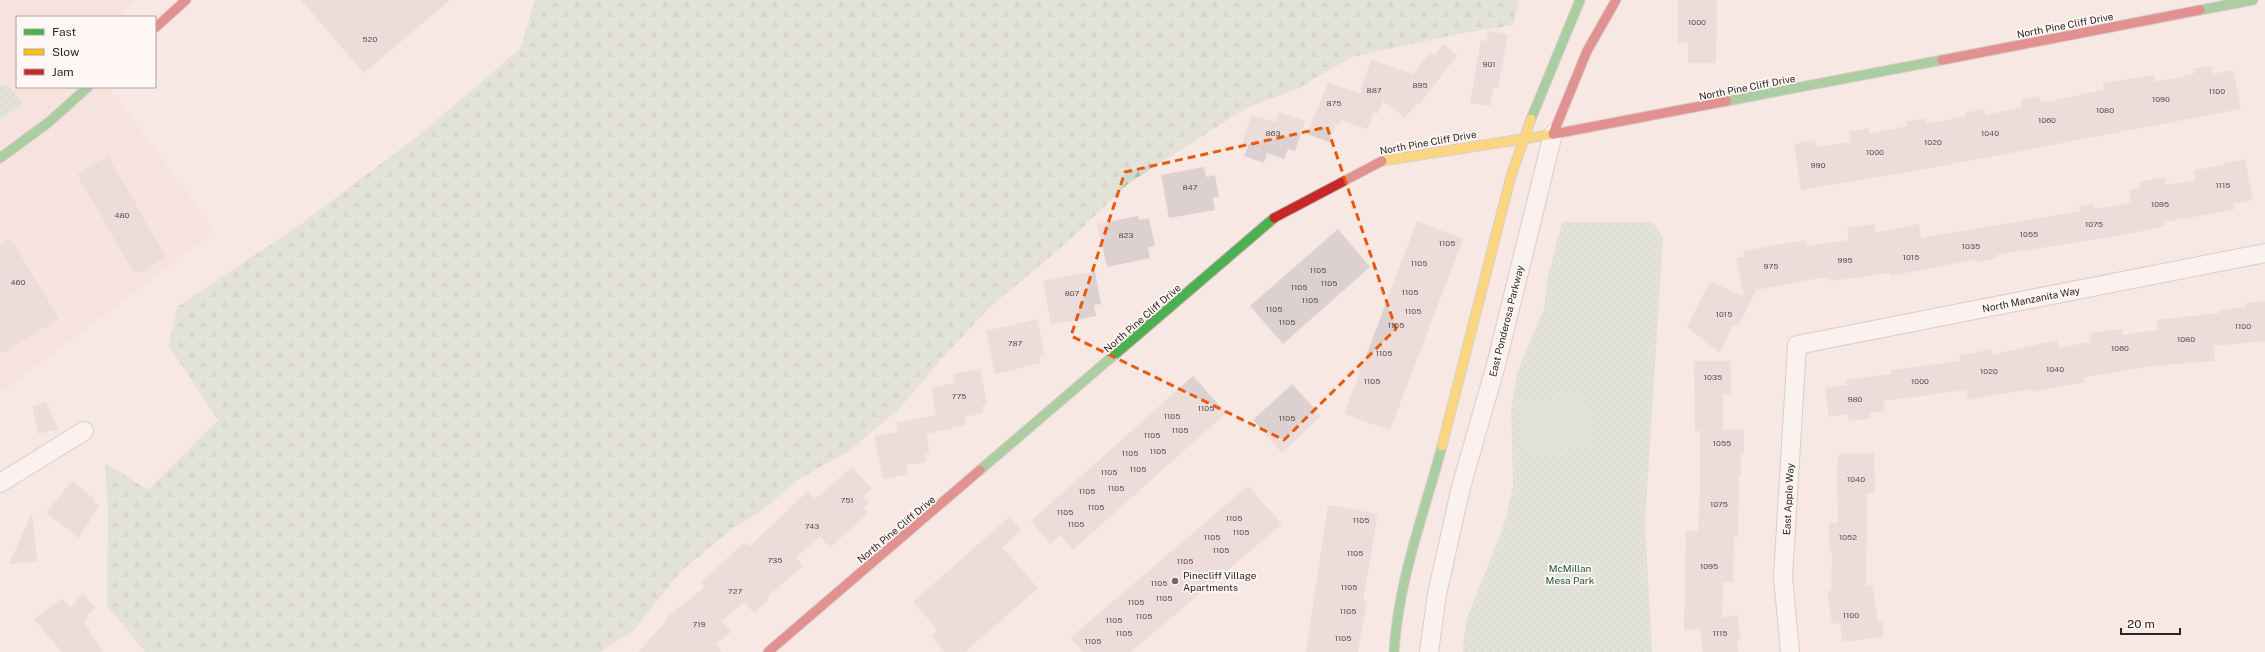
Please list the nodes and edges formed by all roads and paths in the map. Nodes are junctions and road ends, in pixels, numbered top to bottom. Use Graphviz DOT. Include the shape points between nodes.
graph roads {
  1 [pos="186,0"];
  2 [pos="1580,0"];
  3 [pos="1616,0"];
  4 [pos="2251,0"];
  5 [pos="156,27"];
  6 [pos="87,88"];
  7 [pos="1553,134"];
  8 [pos="1523,138"];
  9 [pos="0,158"];
  10 [pos="2265,253"];
  11 [pos="1797,345"];
  12 [pos="84,431"];
  13 [pos="1433,482"];
  14 [pos="0,483"];
  15 [pos="1460,489"];
  16 [pos="768,652"];
  17 [pos="1394,652"];
  18 [pos="1429,652"];
  19 [pos="1790,652"];
  1 -- 5 [label="street"];
  2 -- 8 [label="street"];
  3 -- 7 [label="street, East Ponderosa Parkway" via="1587,52"];
  4 -- 7 [label="street, North Pine Cliff Drive"];
  6 -- 9 [label="street" via="49,122"];
  7 -- 8 [label="street, North Pine Cliff Drive"];
  7 -- 15 [label="street, East Ponderosa Parkway" via="1497,361"];
  8 -- 13 [label="street"];
  8 -- 16 [label="street, North Pine Cliff Drive" via="1380,160 1278,214"];
  10 -- 11 [label="street, North Manzanita Way"];
  11 -- 19 [label="street, East Apple Way" via="1783,577"];
  12 -- 14 [label="street"];
  13 -- 15 [label="street"];
  13 -- 17 [label="street" via="1401,595 1395,626"];
  15 -- 18 [label="street, East Ponderosa Parkway" via="1437,594"];
}
